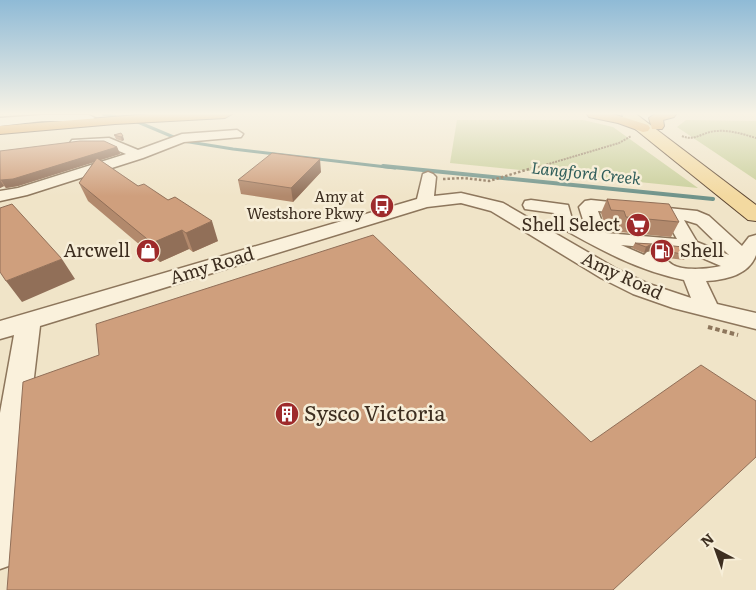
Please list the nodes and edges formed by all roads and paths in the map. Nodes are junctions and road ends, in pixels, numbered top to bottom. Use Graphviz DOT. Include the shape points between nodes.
graph roads {
  1 [pos="173,142"];
  2 [pos="620,142"];
  3 [pos="670,142"];
  4 [pos="676,142"];
  5 [pos="65,144"];
  6 [pos="138,155"];
  7 [pos="426,188"];
  8 [pos="0,196"];
  9 [pos="756,197"];
  10 [pos="756,215"];
  11 [pos="564,222"];
  12 [pos="677,224"];
  13 [pos="594,237"];
  14 [pos="690,246"];
  15 [pos="654,253"];
  16 [pos="747,254"];
  17 [pos="692,275"];
  18 [pos="708,309"];
  19 [pos="751,318"];
  20 [pos="29,321"];
  21 [pos="0,330"];
  22 [pos="0,550"];
  1 -- 6 [label="street"];
  2 -- 7 [label="path" via="493,180 445,179"];
  3 -- 10 [label="main road"];
  4 -- 9 [label="main road"];
  5 -- 6 [label="street" via="109,142"];
  6 -- 8 [label="street"];
  7 -- 18 [label="street, Amy Road" via="497,207 608,274 641,289"];
  7 -- 20 [label="street, Amy Road"];
  11 -- 13 [label="street"];
  12 -- 14 [label="street"];
  13 -- 15 [label="street"];
  13 -- 15 [label="street" via="624,255"];
  13 -- 16 [label="street" via="588,207 591,205 691,215"];
  14 -- 15 [label="street"];
  14 -- 16 [label="street"];
  15 -- 17 [label="street"];
  16 -- 17 [label="street" via="722,274"];
  17 -- 18 [label="street"];
  18 -- 19 [label="street, Amy Road"];
  20 -- 21 [label="street, Amy Road"];
  20 -- 22 [label="street" via="6,471"];
}
